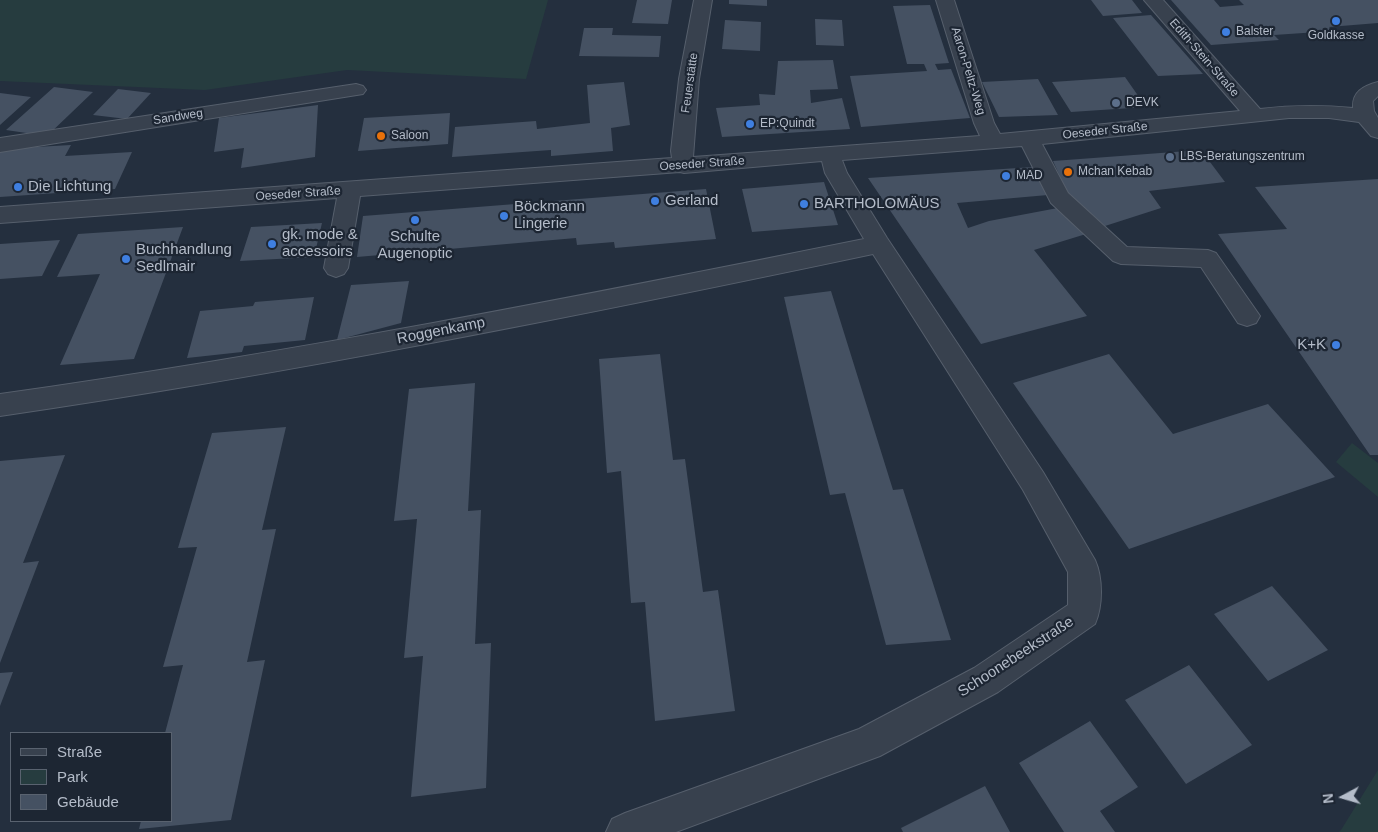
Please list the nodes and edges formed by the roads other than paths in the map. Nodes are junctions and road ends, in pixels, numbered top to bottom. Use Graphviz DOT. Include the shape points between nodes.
graph roads {
  1 [pos="703,0"];
  2 [pos="945,0"];
  3 [pos="1154,0"];
  4 [pos="1378,88"];
  5 [pos="356,90"];
  6 [pos="1255,115"];
  7 [pos="1372,124"];
  8 [pos="1029,139"];
  9 [pos="993,142"];
  10 [pos="0,145"];
  11 [pos="830,154"];
  12 [pos="684,166"];
  13 [pos="350,190"];
  14 [pos="0,215"];
  15 [pos="879,244"];
  16 [pos="336,268"];
  17 [pos="1246,316"];
  18 [pos="0,404"];
  19 [pos="625,832"];
  1 -- 12 [label="street, Feuerstätte" via="689,79 682,151"];
  2 -- 9 [label="street, Aaron-Peltz-Weg"];
  3 -- 6 [label="street, Edith-Stein-Straße"];
  4 -- 7 [label="street, Oeseder Straße" via="1364,96 1362,105"];
  5 -- 10 [label="street, Sandweg"];
  6 -- 7 [label="street, Oeseder Straße" via="1330,112"];
  6 -- 8 [label="street, Oeseder Straße"];
  8 -- 9 [label="street, Oeseder Straße"];
  8 -- 17 [label="street" via="1059,198 1121,255 1208,259"];
  9 -- 11 [label="street, Oeseder Straße"];
  11 -- 12 [label="street, Oeseder Straße"];
  11 -- 15 [label="street, Schoonebeekstraße" via="836,173"];
  12 -- 13 [label="street, Oeseder Straße"];
  13 -- 14 [label="street, Oeseder Straße"];
  13 -- 16 [label="street"];
  15 -- 18 [label="street, Roggenkamp" via="321,354 139,385"];
  15 -- 19 [label="street, Schoonebeekstraße" via="1033,481 1084,570 1084,613 986,680 868,744"];
}
